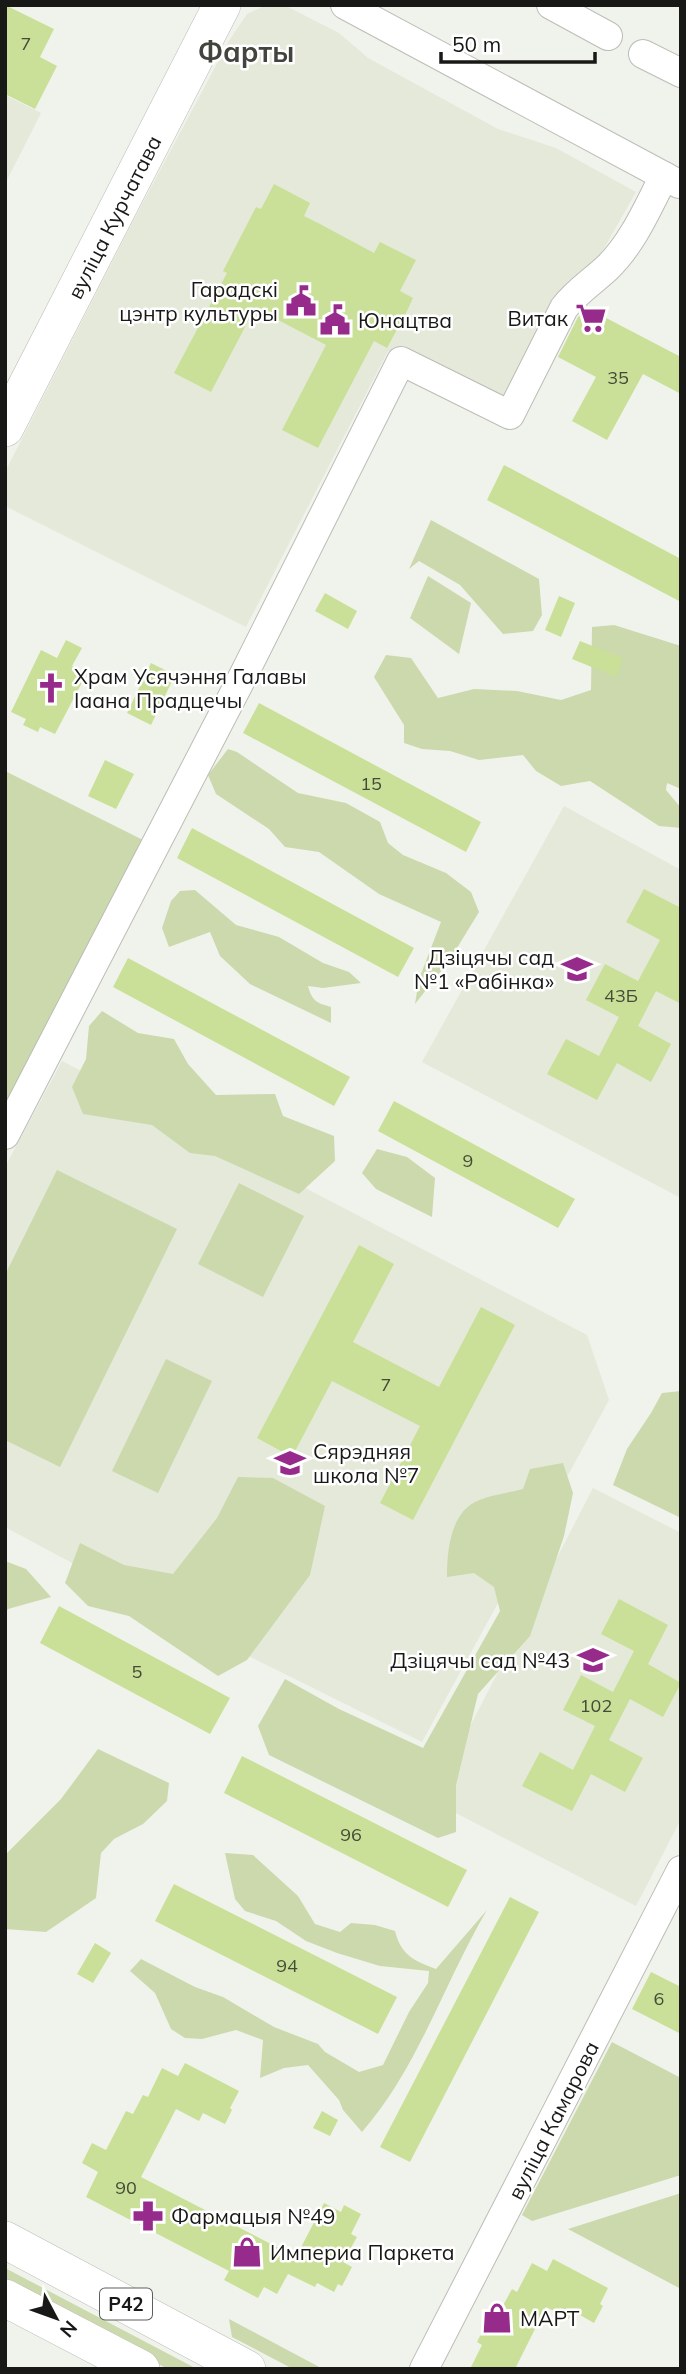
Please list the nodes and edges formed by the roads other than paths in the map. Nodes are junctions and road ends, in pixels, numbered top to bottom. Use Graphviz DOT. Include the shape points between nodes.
graph roads {
  1 [pos="222,5"];
  2 [pos="345,5"];
  3 [pos="551,5"];
  4 [pos="608,36"];
  5 [pos="643,54"];
  6 [pos="681,73"];
  7 [pos="672,180"];
  8 [pos="5,428"];
  9 [pos="5,1135"];
  10 [pos="681,1870"];
  11 [pos="5,2240"];
  12 [pos="5,2298"];
  13 [pos="141,2369"];
  14 [pos="247,2369"];
  15 [pos="424,2369"];
  1 -- 8 [label="main road, вуліца Курчатава"];
  2 -- 7 [label="street"];
  3 -- 4 [label="street"];
  5 -- 6 [label="street"];
  7 -- 9 [label="street" via="607,268 564,309 510,415 401,361"];
  10 -- 15 [label="street, вуліца Камарова"];
  11 -- 14 [label="main road, Р42"];
  12 -- 13 [label="main road, Р42"];
}
